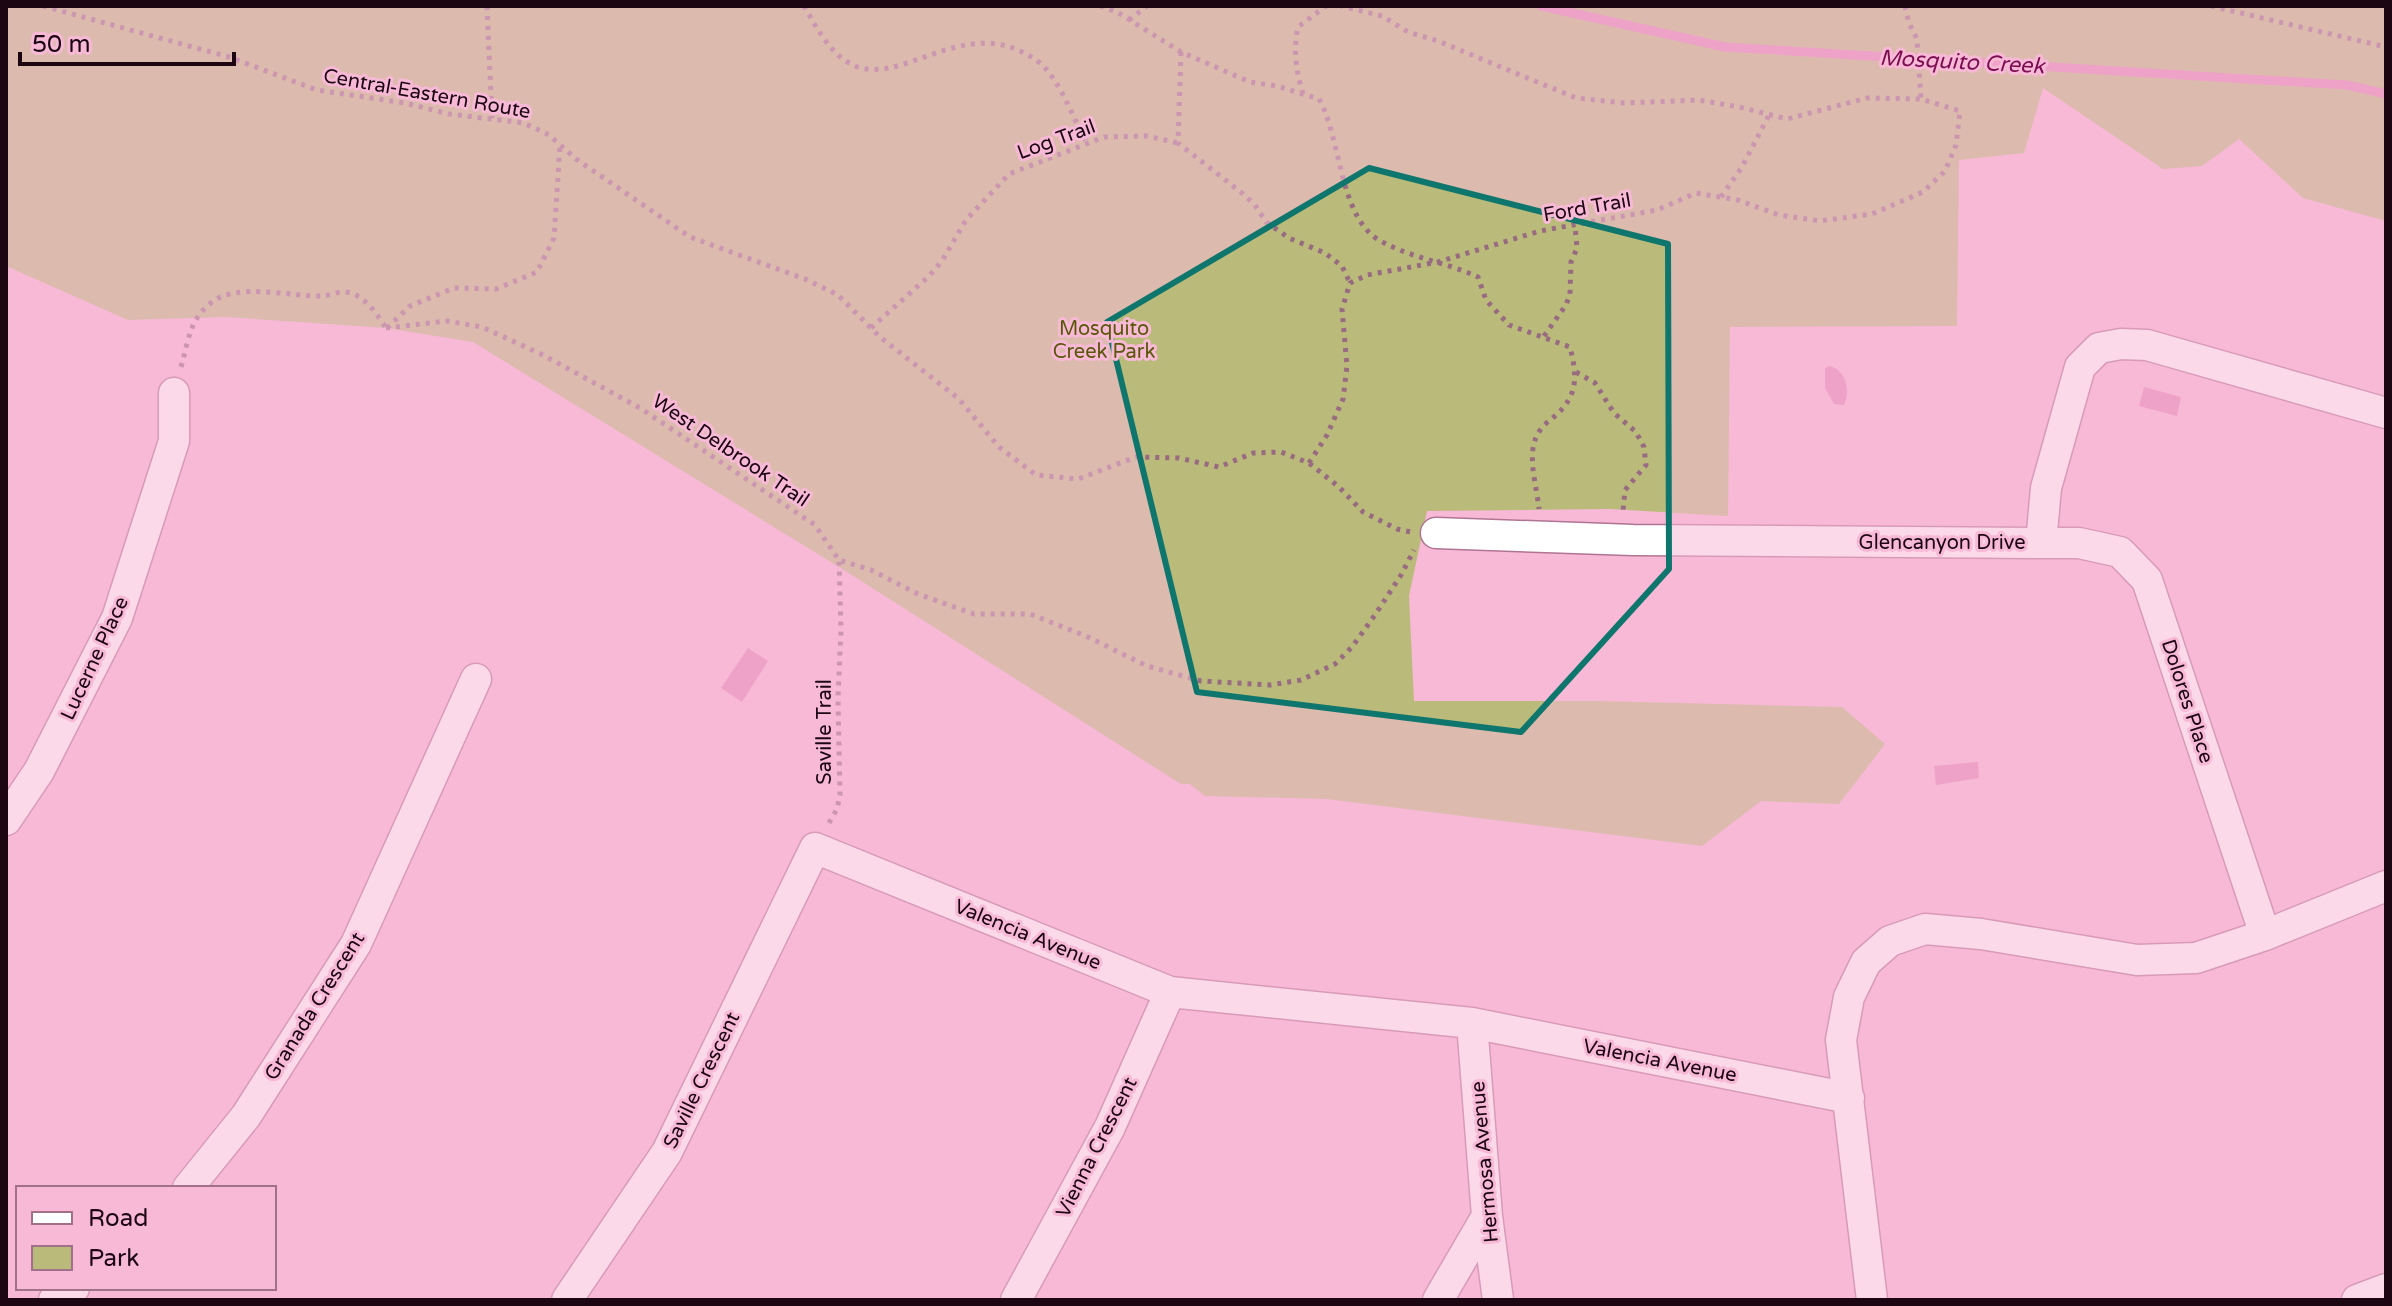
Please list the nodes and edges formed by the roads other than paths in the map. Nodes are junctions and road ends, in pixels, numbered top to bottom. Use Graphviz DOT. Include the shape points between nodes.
graph roads {
  1 [pos="174,393"];
  2 [pos="2386,413"];
  3 [pos="1432,533"];
  4 [pos="2041,543"];
  5 [pos="476,679"];
  6 [pos="6,820"];
  7 [pos="815,848"];
  8 [pos="2386,886"];
  9 [pos="2265,935"];
  10 [pos="1170,992"];
  11 [pos="1472,1023"];
  12 [pos="1849,1098"];
  13 [pos="190,1186"];
  14 [pos="1487,1216"];
  15 [pos="2386,1289"];
  16 [pos="567,1300"];
  17 [pos="1016,1300"];
  18 [pos="1438,1300"];
  19 [pos="1498,1300"];
  20 [pos="1872,1300"];
  21 [pos="2357,1300"];
  1 -- 6 [label="street, Lucerne Place" via="174,441 117,618 39,771"];
  2 -- 4 [label="street, Glencanyon Drive" via="2147,345 2099,348 2080,367 2046,488"];
  3 -- 4 [label="street, Glencanyon Drive"];
  4 -- 9 [label="street, Dolores Place" via="2079,543 2120,552 2147,580"];
  5 -- 13 [label="street, Granada Crescent" via="356,944 246,1116"];
  7 -- 10 [label="street, Valencia Avenue"];
  7 -- 16 [label="street, Saville Crescent" via="667,1152"];
  8 -- 9 [label="street"];
  9 -- 12 [label="street" via="2196,958 2137,960 1925,929 1890,941 1866,962 1849,997 1841,1040"];
  10 -- 11 [label="street, Valencia Avenue"];
  10 -- 17 [label="street, Vienna Crescent" via="1110,1127"];
  11 -- 12 [label="street, Valencia Avenue"];
  11 -- 14 [label="street, Hermosa Avenue"];
  12 -- 20 [label="street"];
  14 -- 18 [label="street"];
  14 -- 19 [label="street, Hermosa Avenue"];
  15 -- 21 [label="street"];
}
